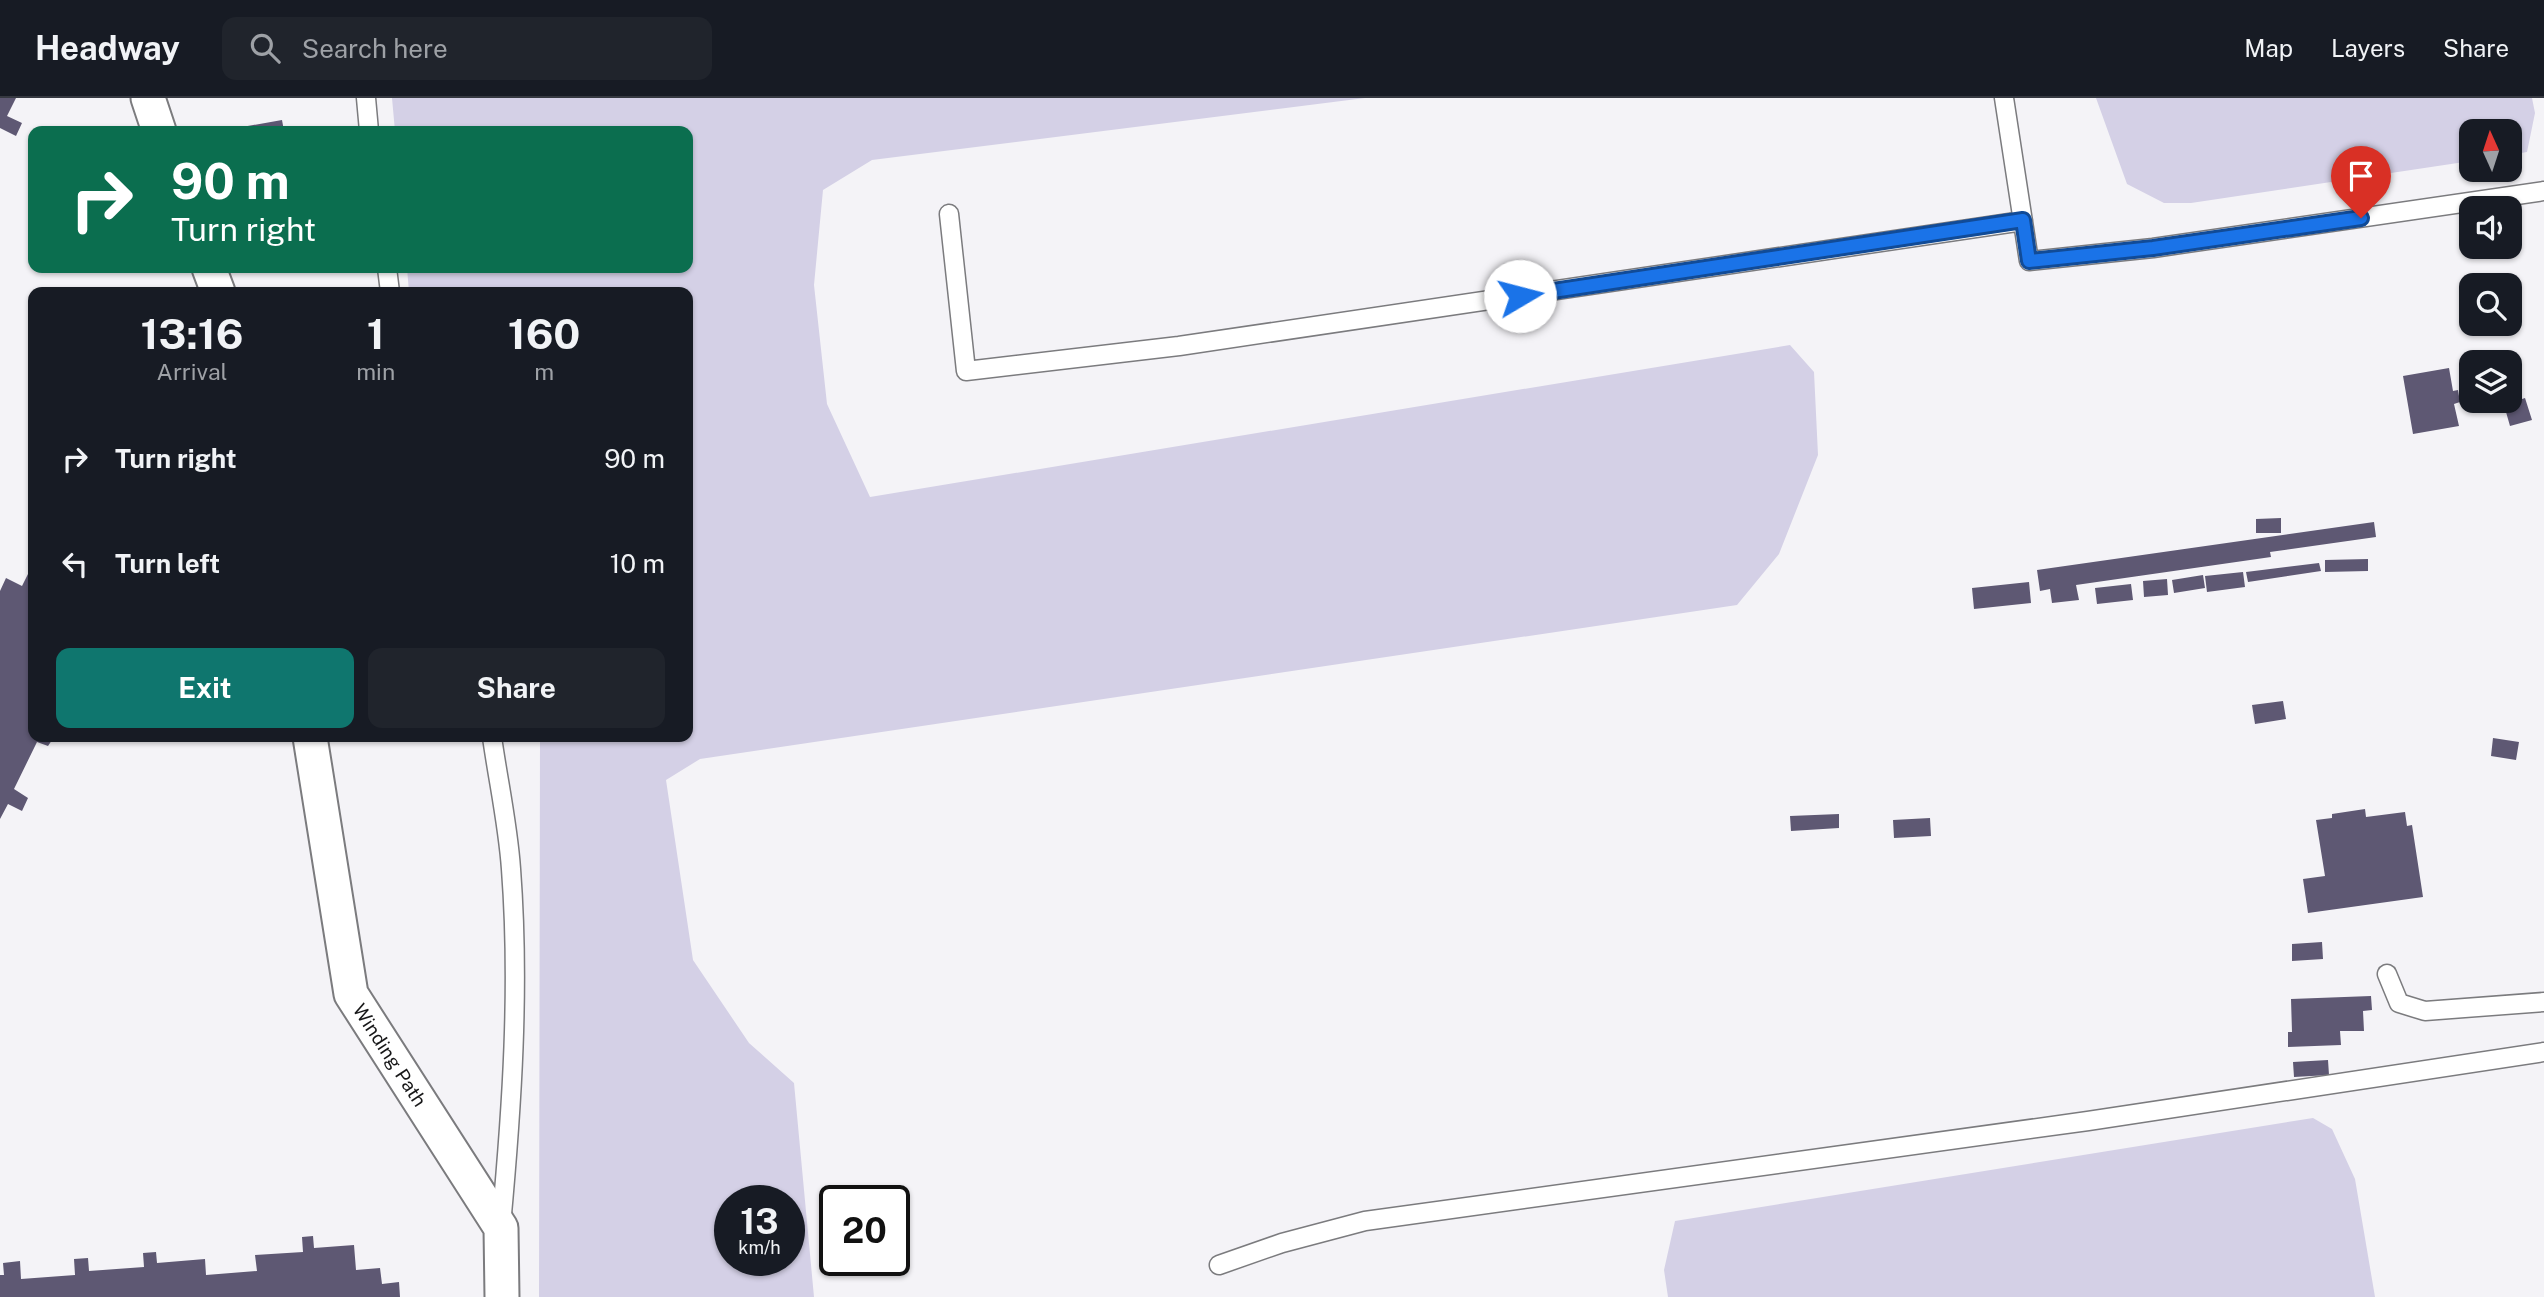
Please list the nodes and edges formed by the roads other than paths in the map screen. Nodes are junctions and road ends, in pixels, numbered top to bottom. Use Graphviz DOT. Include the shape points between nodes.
graph roads {
  1 [pos="148,98"];
  2 [pos="366,98"];
  3 [pos="2004,98"];
  4 [pos="157,126"];
  5 [pos="369,126"];
  6 [pos="2544,191"];
  7 [pos="949,214"];
  8 [pos="2023,220"];
  9 [pos="311,742"];
  10 [pos="493,742"];
  11 [pos="2387,974"];
  12 [pos="2544,1003"];
  13 [pos="2544,1052"];
  14 [pos="501,1228"];
  15 [pos="1219,1265"];
  16 [pos="502,1297"];
  1 -- 4 [label="street"];
  2 -- 5 [label="lane"];
  3 -- 8 [label="lane"];
  6 -- 8 [label="lane" via="2153,248 2029,261"];
  7 -- 8 [label="lane" via="966,371 1179,346"];
  9 -- 14 [label="street, Winding Path" via="351,994"];
  10 -- 14 [label="lane" via="511,868 514,977 512,1109"];
  11 -- 12 [label="lane" via="2399,1003 2425,1012"];
  13 -- 15 [label="lane" via="2088,1121 1365,1221"];
  14 -- 16 [label="street"];
}
